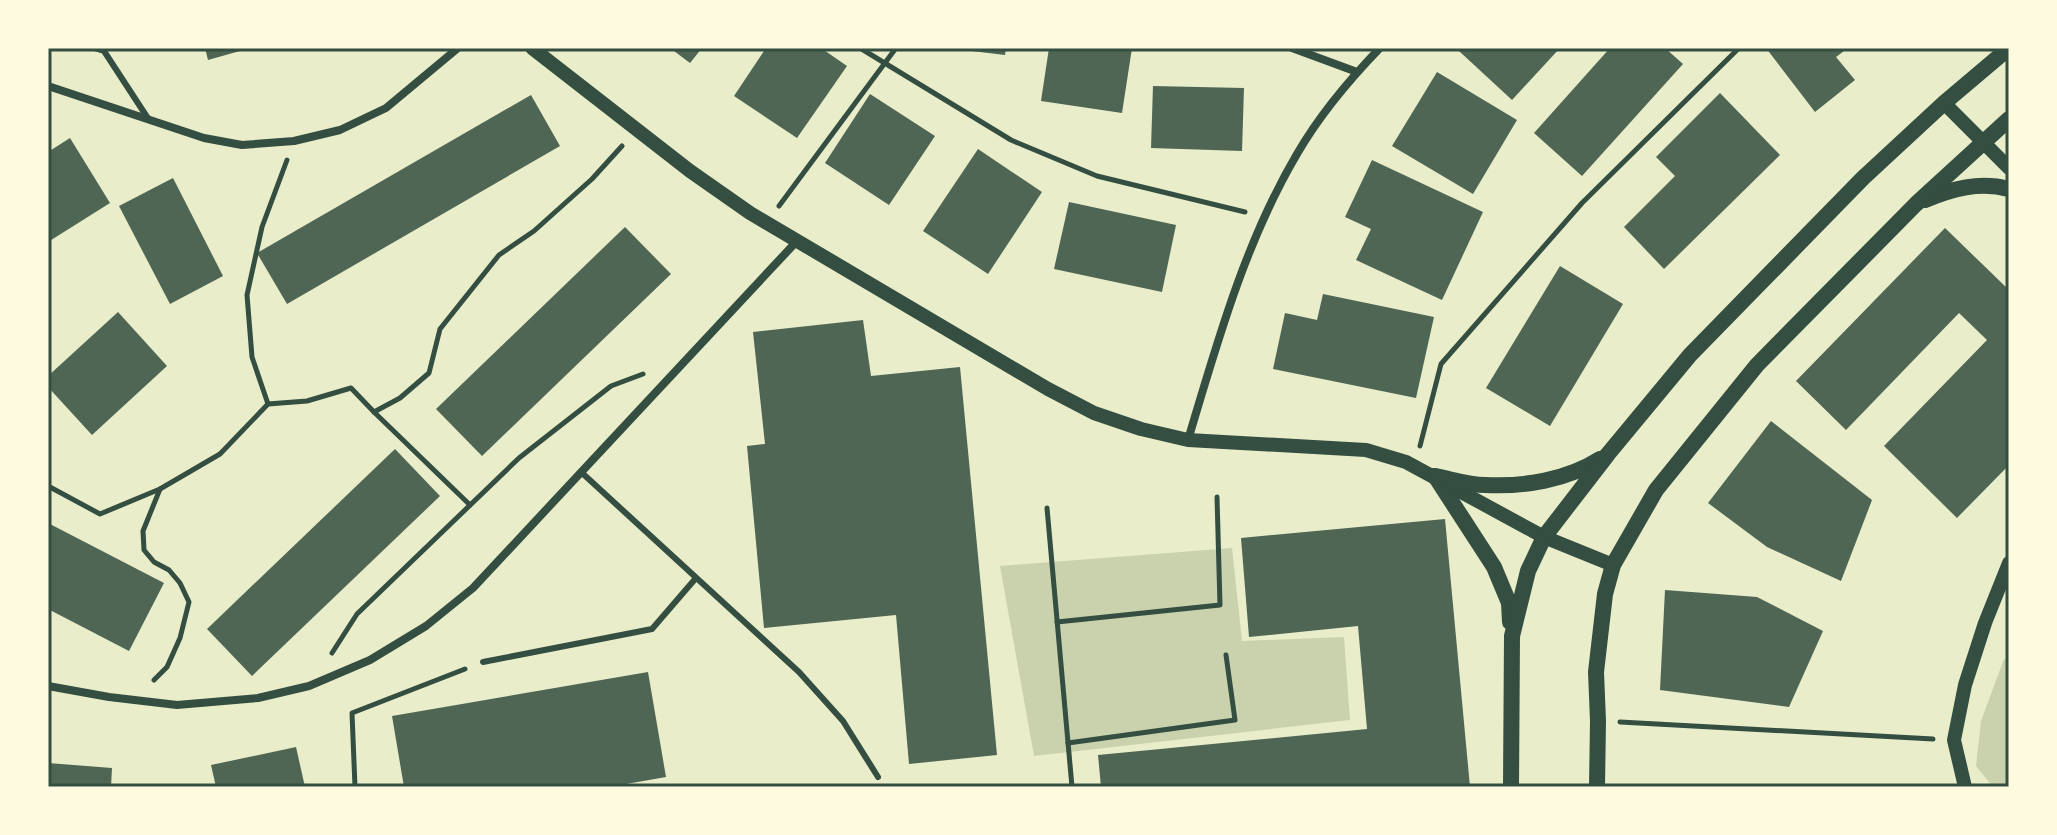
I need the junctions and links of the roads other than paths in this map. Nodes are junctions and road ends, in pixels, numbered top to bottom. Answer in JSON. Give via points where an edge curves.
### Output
{"nodes":[{"id":1,"x":94,"y":48,"type":"edge"},
{"id":2,"x":458,"y":48,"type":"edge"},
{"id":3,"x":532,"y":48,"type":"edge"},
{"id":4,"x":1292,"y":48,"type":"edge"},
{"id":5,"x":1380,"y":48,"type":"edge"},
{"id":6,"x":2009,"y":48,"type":"edge"},
{"id":7,"x":1357,"y":72,"type":"junction"},
{"id":8,"x":48,"y":86,"type":"edge"},
{"id":9,"x":1944,"y":103,"type":"junction"},
{"id":10,"x":2009,"y":119,"type":"edge"},
{"id":11,"x":149,"y":120,"type":"junction"},
{"id":12,"x":1983,"y":142,"type":"junction"},
{"id":13,"x":2009,"y":168,"type":"edge"},
{"id":14,"x":2009,"y":189,"type":"edge"},
{"id":15,"x":1916,"y":204,"type":"junction"},
{"id":16,"x":797,"y":241,"type":"junction"},
{"id":17,"x":1188,"y":440,"type":"junction"},
{"id":18,"x":1608,"y":454,"type":"junction"},
{"id":19,"x":581,"y":472,"type":"junction"},
{"id":20,"x":1435,"y":476,"type":"junction"},
{"id":21,"x":1544,"y":537,"type":"junction"},
{"id":22,"x":2009,"y":563,"type":"edge"},
{"id":23,"x":1613,"y":565,"type":"junction"},
{"id":24,"x":696,"y":578,"type":"junction"},
{"id":25,"x":1512,"y":636,"type":"junction"},
{"id":26,"x":483,"y":662,"type":"road end"},
{"id":27,"x":48,"y":686,"type":"edge"},
{"id":28,"x":878,"y":777,"type":"dead end"},
{"id":29,"x":1511,"y":787,"type":"edge"},
{"id":30,"x":1597,"y":787,"type":"edge"},
{"id":31,"x":1965,"y":787,"type":"edge"}],
"edges":[{"from":1,"to":11,"type":"lane","via":[[104,51]]},
{"from":2,"to":11,"type":"street","via":[[386,108],[340,130],[294,141],[242,145]]},
{"from":3,"to":16,"type":"street","via":[[690,171]]},
{"from":4,"to":7,"type":"street"},
{"from":5,"to":7,"type":"street"},
{"from":6,"to":9,"type":"main road"},
{"from":7,"to":17,"type":"street","via":[[1297,153],[1265,217],[1222,326]]},
{"from":8,"to":11,"type":"street"},
{"from":9,"to":12,"type":"street"},
{"from":9,"to":18,"type":"main road","via":[[1690,355]]},
{"from":10,"to":12,"type":"main road"},
{"from":12,"to":13,"type":"street"},
{"from":12,"to":15,"type":"main road"},
{"from":14,"to":15,"type":"main road","via":[[1960,187]]},
{"from":15,"to":23,"type":"main road","via":[[1757,365],[1656,490]]},
{"from":16,"to":17,"type":"street","via":[[1094,413]]},
{"from":16,"to":19,"type":"street"},
{"from":17,"to":20,"type":"street","via":[[1366,450]]},
{"from":18,"to":20,"type":"main road","via":[[1569,474],[1512,485]]},
{"from":18,"to":21,"type":"main road"},
{"from":19,"to":24,"type":"lane"},
{"from":19,"to":27,"type":"street","via":[[473,588],[426,626],[370,660],[309,686],[258,698],[177,705]]},
{"from":20,"to":21,"type":"street"},
{"from":20,"to":25,"type":"main road","via":[[1494,567],[1509,603]]},
{"from":21,"to":23,"type":"street"},
{"from":21,"to":25,"type":"main road","via":[[1528,571]]},
{"from":22,"to":31,"type":"street","via":[[1965,685],[1954,740]]},
{"from":23,"to":30,"type":"main road","via":[[1596,672]]},
{"from":24,"to":26,"type":"lane","via":[[652,629]]},
{"from":24,"to":28,"type":"lane","via":[[799,672],[843,721]]},
{"from":25,"to":29,"type":"main road"}]}
